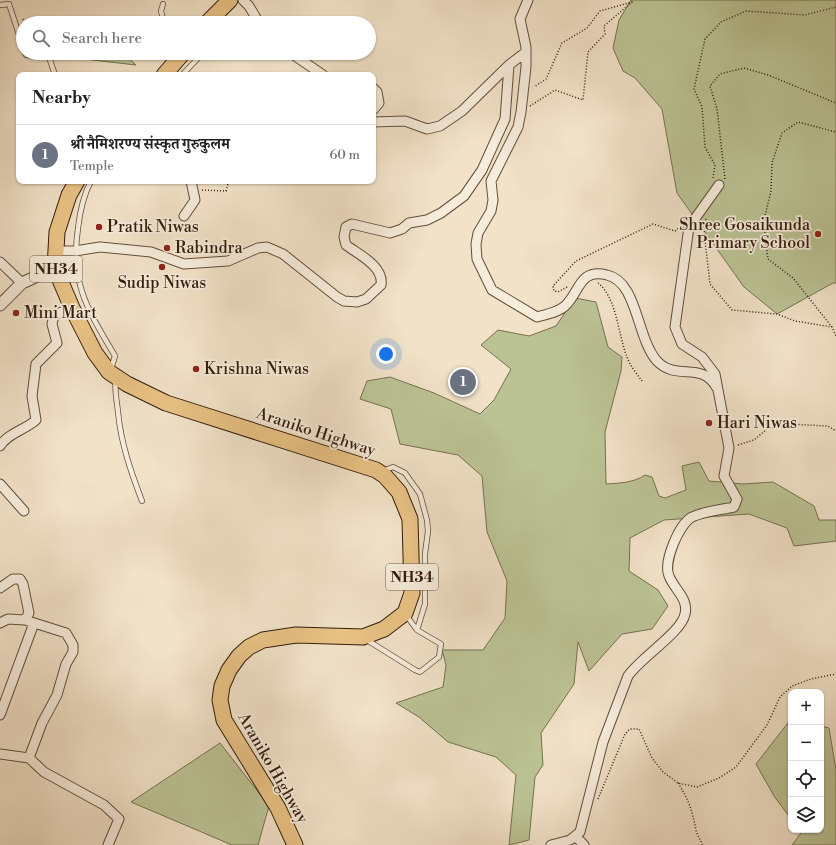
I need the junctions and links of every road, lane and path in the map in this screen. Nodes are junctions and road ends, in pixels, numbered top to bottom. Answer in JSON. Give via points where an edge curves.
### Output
{"nodes":[{"id":1,"x":230,"y":0,"type":"edge"},
{"id":2,"x":528,"y":0,"type":"edge"},
{"id":3,"x":248,"y":2,"type":"edge"},
{"id":4,"x":163,"y":4,"type":"dead end"},
{"id":5,"x":0,"y":5,"type":"edge"},
{"id":6,"x":836,"y":7,"type":"edge"},
{"id":7,"x":162,"y":16,"type":"edge"},
{"id":8,"x":214,"y":16,"type":"edge"},
{"id":9,"x":255,"y":16,"type":"edge"},
{"id":10,"x":16,"y":26,"type":"edge"},
{"id":11,"x":526,"y":52,"type":"junction"},
{"id":12,"x":50,"y":60,"type":"edge"},
{"id":13,"x":176,"y":60,"type":"edge"},
{"id":14,"x":196,"y":60,"type":"edge"},
{"id":15,"x":301,"y":60,"type":"edge"},
{"id":16,"x":509,"y":64,"type":"junction"},
{"id":17,"x":54,"y":72,"type":"edge"},
{"id":18,"x":166,"y":72,"type":"edge"},
{"id":19,"x":185,"y":72,"type":"edge"},
{"id":20,"x":319,"y":72,"type":"edge"},
{"id":21,"x":376,"y":91,"type":"edge"},
{"id":22,"x":524,"y":94,"type":"junction"},
{"id":23,"x":836,"y":103,"type":"edge"},
{"id":24,"x":376,"y":106,"type":"edge"},
{"id":25,"x":521,"y":112,"type":"junction"},
{"id":26,"x":376,"y":122,"type":"edge"},
{"id":27,"x":836,"y":132,"type":"edge"},
{"id":28,"x":716,"y":182,"type":"junction"},
{"id":29,"x":75,"y":184,"type":"edge"},
{"id":30,"x":90,"y":184,"type":"edge"},
{"id":31,"x":191,"y":184,"type":"edge"},
{"id":32,"x":228,"y":184,"type":"edge"},
{"id":33,"x":195,"y":200,"type":"junction"},
{"id":34,"x":184,"y":216,"type":"dead end"},
{"id":35,"x":706,"y":217,"type":"dead end"},
{"id":36,"x":682,"y":226,"type":"dead end"},
{"id":37,"x":56,"y":251,"type":"junction"},
{"id":38,"x":75,"y":251,"type":"junction"},
{"id":39,"x":0,"y":262,"type":"edge"},
{"id":40,"x":55,"y":268,"type":"junction"},
{"id":41,"x":583,"y":279,"type":"junction"},
{"id":42,"x":22,"y":282,"type":"junction"},
{"id":43,"x":0,"y":305,"type":"edge"},
{"id":44,"x":72,"y":308,"type":"junction"},
{"id":45,"x":832,"y":327,"type":"junction"},
{"id":46,"x":836,"y":336,"type":"edge"},
{"id":47,"x":113,"y":375,"type":"junction"},
{"id":48,"x":642,"y":382,"type":"dead end"},
{"id":49,"x":719,"y":391,"type":"junction"},
{"id":50,"x":836,"y":431,"type":"edge"},
{"id":51,"x":0,"y":446,"type":"edge"},
{"id":52,"x":729,"y":448,"type":"junction"},
{"id":53,"x":381,"y":473,"type":"junction"},
{"id":54,"x":0,"y":484,"type":"edge"},
{"id":55,"x":142,"y":501,"type":"dead end"},
{"id":56,"x":24,"y":511,"type":"dead end"},
{"id":57,"x":0,"y":588,"type":"edge"},
{"id":58,"x":405,"y":613,"type":"junction"},
{"id":59,"x":25,"y":620,"type":"junction"},
{"id":60,"x":34,"y":623,"type":"junction"},
{"id":61,"x":0,"y":624,"type":"edge"},
{"id":62,"x":417,"y":630,"type":"junction"},
{"id":63,"x":363,"y":637,"type":"junction"},
{"id":64,"x":836,"y":674,"type":"edge"},
{"id":65,"x":0,"y":715,"type":"edge"},
{"id":66,"x":0,"y":754,"type":"edge"},
{"id":67,"x":30,"y":758,"type":"junction"},
{"id":68,"x":678,"y":783,"type":"junction"},
{"id":69,"x":586,"y":812,"type":"junction"},
{"id":70,"x":576,"y":837,"type":"junction"},
{"id":71,"x":108,"y":845,"type":"edge"},
{"id":72,"x":295,"y":845,"type":"edge"},
{"id":73,"x":551,"y":845,"type":"edge"},
{"id":74,"x":584,"y":845,"type":"edge"},
{"id":75,"x":702,"y":845,"type":"edge"}],
"edges":[{"from":1,"to":8,"type":"highway"},
{"from":2,"to":11,"type":"street","via":[[520,19]]},
{"from":3,"to":9,"type":"street"},
{"from":4,"to":7,"type":"lane"},
{"from":5,"to":10,"type":"lane","via":[[9,4]]},
{"from":6,"to":28,"type":"path","via":[[805,14],[746,11],[721,22],[705,39],[694,89],[702,107],[705,147],[715,165]]},
{"from":11,"to":16,"type":"street"},
{"from":11,"to":22,"type":"street"},
{"from":12,"to":17,"type":"lane"},
{"from":13,"to":18,"type":"highway"},
{"from":14,"to":19,"type":"lane"},
{"from":15,"to":20,"type":"street"},
{"from":16,"to":26,"type":"street","via":[[462,111],[440,126],[427,129],[406,121]]},
{"from":16,"to":38,"type":"street","via":[[505,119],[482,170],[464,196],[441,213],[427,220],[409,223],[395,232],[352,224],[346,227],[346,244],[374,265],[379,273],[381,285],[371,296],[357,302],[344,301],[283,254],[267,247],[258,248],[228,261],[184,264],[151,252],[100,247]]},
{"from":21,"to":24,"type":"street","via":[[379,103]]},
{"from":22,"to":25,"type":"street"},
{"from":22,"to":25,"type":"path","via":[[546,79],[562,43],[587,28],[600,11],[632,2],[604,26],[605,34],[588,52],[583,100],[555,90]]},
{"from":23,"to":28,"type":"path","via":[[744,68],[720,74],[710,86],[717,108],[726,183]]},
{"from":25,"to":41,"type":"street","via":[[518,127],[491,181],[493,200],[491,211],[478,232],[477,259],[492,290],[537,317],[555,312],[566,305]]},
{"from":27,"to":45,"type":"path","via":[[798,122],[782,133],[772,163],[771,191],[765,216],[768,260],[793,278]]},
{"from":28,"to":49,"type":"street","via":[[689,227],[675,327],[682,344],[702,357],[715,374]]},
{"from":29,"to":37,"type":"highway","name":"Araniko Highway","number":"NH34","via":[[60,221]]},
{"from":30,"to":38,"type":"lane","via":[[81,206]]},
{"from":31,"to":33,"type":"street"},
{"from":32,"to":33,"type":"path","via":[[226,191],[202,190]]},
{"from":33,"to":34,"type":"street"},
{"from":35,"to":45,"type":"path","via":[[704,232],[710,284],[732,310],[777,314],[795,321]]},
{"from":36,"to":41,"type":"path","via":[[675,231],[653,224],[576,260],[553,289],[558,292]]},
{"from":37,"to":38,"type":"street"},
{"from":37,"to":40,"type":"highway","name":"Araniko Highway","number":"NH34"},
{"from":38,"to":47,"type":"lane","via":[[80,288],[90,313],[115,356]]},
{"from":39,"to":42,"type":"street"},
{"from":40,"to":42,"type":"street"},
{"from":40,"to":44,"type":"highway","name":"Araniko Highway","number":"NH34"},
{"from":41,"to":48,"type":"path","via":[[597,282],[605,289],[612,304],[627,359]]},
{"from":41,"to":49,"type":"street","via":[[589,275],[602,273],[620,281],[627,288],[648,350],[656,360],[674,371],[705,374]]},
{"from":42,"to":43,"type":"street"},
{"from":44,"to":47,"type":"highway","name":"Araniko Highway","number":"NH34","via":[[95,353]]},
{"from":44,"to":51,"type":"street","via":[[54,315],[52,324],[57,343],[36,364],[32,396],[36,420],[29,427],[4,438]]},
{"from":45,"to":46,"type":"path"},
{"from":47,"to":53,"type":"highway","name":"Araniko Highway","number":"NH34","via":[[166,403],[354,462]]},
{"from":47,"to":55,"type":"lane","via":[[118,426]]},
{"from":49,"to":52,"type":"street"},
{"from":50,"to":52,"type":"path","via":[[828,426],[787,424],[767,430],[754,440]]},
{"from":52,"to":69,"type":"street","via":[[724,476],[737,499],[736,504],[734,507],[707,512],[687,520],[672,547],[668,560],[668,574],[672,584],[683,597],[686,613],[679,626],[634,667],[628,676],[602,742]]},
{"from":53,"to":58,"type":"highway","name":"Araniko Highway","number":"NH34","via":[[399,492],[410,519],[412,593]]},
{"from":53,"to":62,"type":"lane","via":[[393,467],[405,474],[420,494],[427,520],[425,604]]},
{"from":54,"to":56,"type":"street"},
{"from":57,"to":59,"type":"street","via":[[13,579],[20,579],[29,613]]},
{"from":58,"to":62,"type":"lane"},
{"from":58,"to":63,"type":"highway","name":"Araniko Highway","number":"NH34","via":[[384,629]]},
{"from":59,"to":60,"type":"street"},
{"from":59,"to":61,"type":"street","via":[[8,619]]},
{"from":60,"to":65,"type":"street"},
{"from":60,"to":67,"type":"street","via":[[66,632],[73,645],[73,652],[66,664],[57,695],[42,723]]},
{"from":62,"to":63,"type":"lane","via":[[441,644],[440,657],[420,672]]},
{"from":63,"to":72,"type":"highway","name":"Araniko Highway","number":"NH34","via":[[296,635],[263,640],[239,656],[222,686],[220,700],[224,720],[278,808]]},
{"from":64,"to":68,"type":"path","via":[[811,679],[792,686],[784,693],[767,724],[736,766],[719,778],[697,787]]},
{"from":66,"to":67,"type":"street"},
{"from":67,"to":71,"type":"street","via":[[44,772],[116,814],[119,819]]},
{"from":68,"to":69,"type":"path","via":[[663,772],[652,758],[639,729],[630,729],[596,804]]},
{"from":68,"to":75,"type":"path","via":[[688,797],[696,832]]},
{"from":69,"to":70,"type":"street"},
{"from":70,"to":73,"type":"street"},
{"from":70,"to":74,"type":"street"}]}
